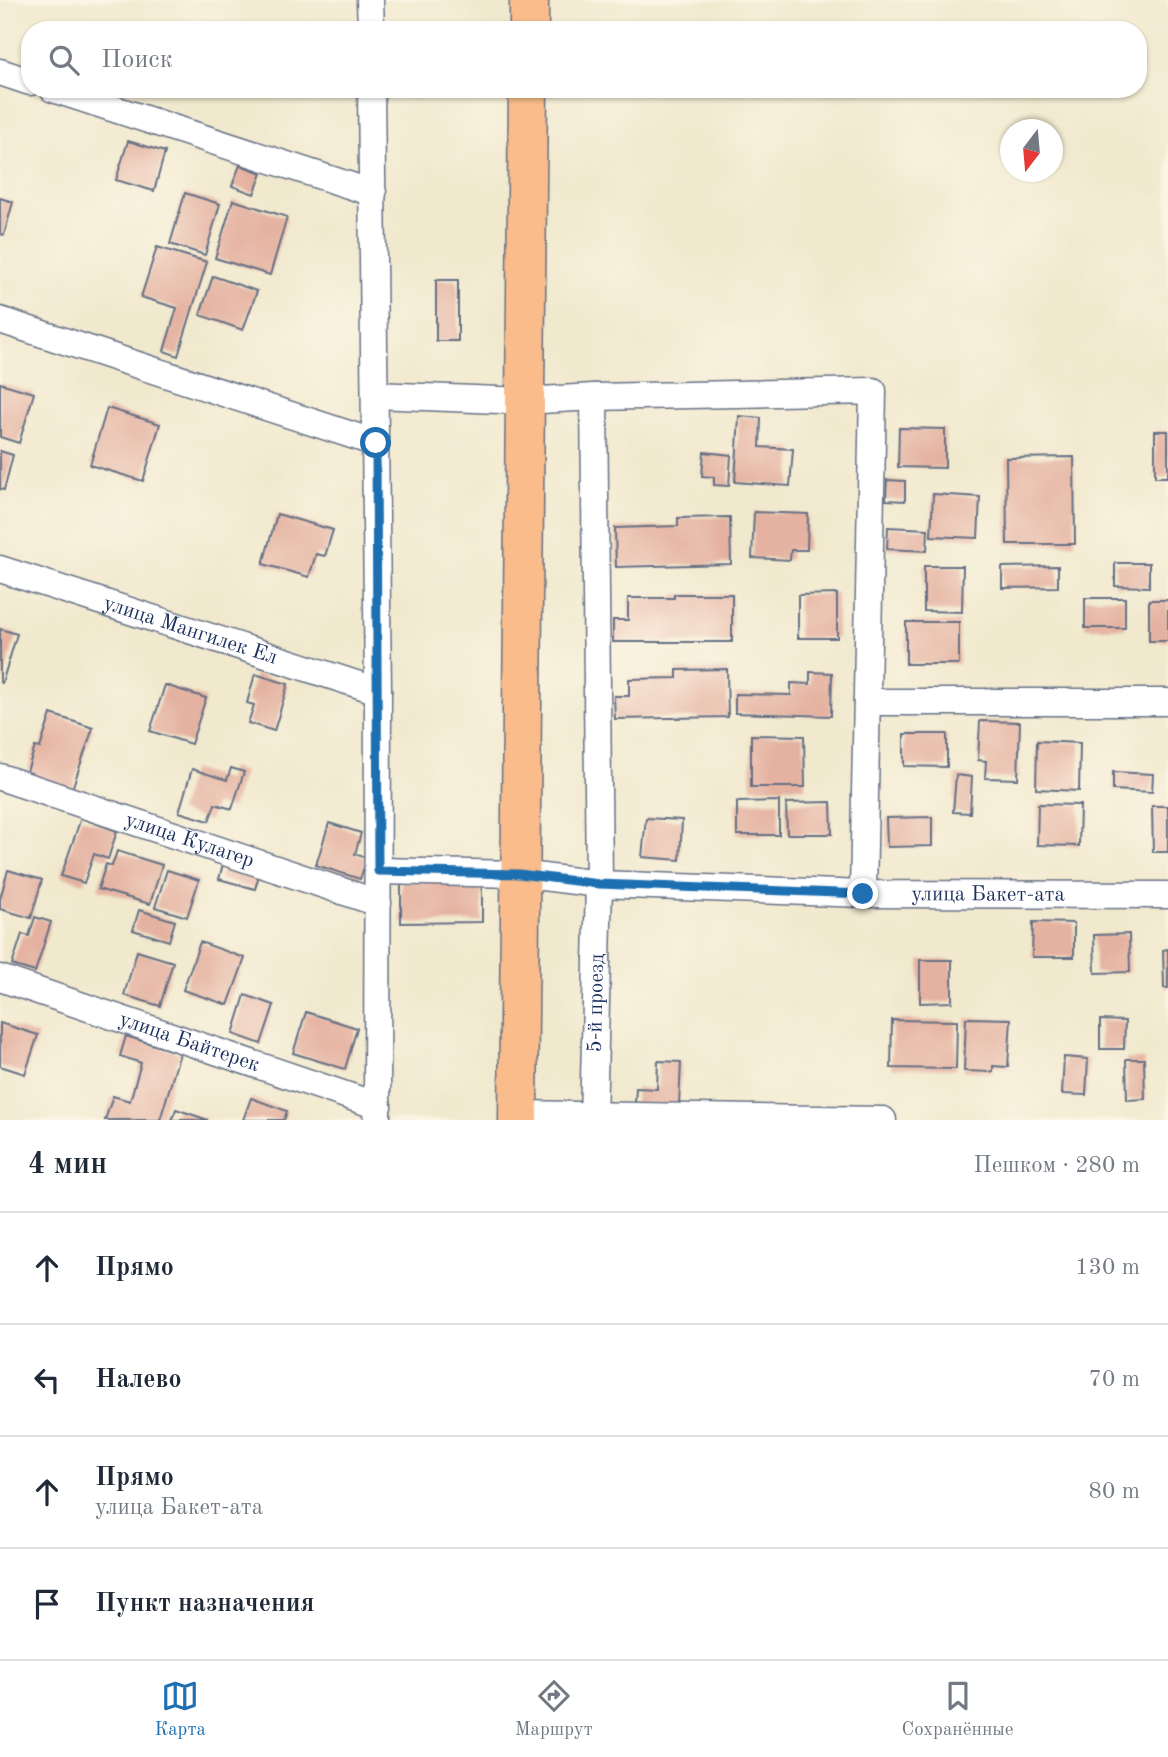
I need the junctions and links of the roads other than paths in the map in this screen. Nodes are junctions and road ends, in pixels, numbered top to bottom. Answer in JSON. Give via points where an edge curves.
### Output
{"nodes":[{"id":1,"x":370,"y":0,"type":"edge"},
{"id":2,"x":529,"y":0,"type":"edge"},
{"id":3,"x":371,"y":21,"type":"edge"},
{"id":4,"x":529,"y":21,"type":"edge"},
{"id":5,"x":0,"y":72,"type":"edge"},
{"id":6,"x":21,"y":79,"type":"edge"},
{"id":7,"x":81,"y":98,"type":"edge"},
{"id":8,"x":372,"y":98,"type":"edge"},
{"id":9,"x":528,"y":98,"type":"edge"},
{"id":10,"x":373,"y":193,"type":"junction"},
{"id":11,"x":0,"y":320,"type":"edge"},
{"id":12,"x":375,"y":395,"type":"junction"},
{"id":13,"x":594,"y":397,"type":"junction"},
{"id":14,"x":523,"y":401,"type":"junction"},
{"id":15,"x":376,"y":443,"type":"junction"},
{"id":16,"x":0,"y":569,"type":"edge"},
{"id":17,"x":378,"y":691,"type":"junction"},
{"id":18,"x":867,"y":702,"type":"junction"},
{"id":19,"x":1168,"y":702,"type":"edge"},
{"id":20,"x":0,"y":777,"type":"edge"},
{"id":21,"x":378,"y":871,"type":"junction"},
{"id":22,"x":519,"y":874,"type":"junction"},
{"id":23,"x":599,"y":884,"type":"junction"},
{"id":24,"x":863,"y":894,"type":"junction"},
{"id":25,"x":1168,"y":895,"type":"edge"},
{"id":26,"x":378,"y":903,"type":"junction"},
{"id":27,"x":0,"y":978,"type":"edge"},
{"id":28,"x":377,"y":1113,"type":"edge"},
{"id":29,"x":518,"y":1117,"type":"edge"},
{"id":30,"x":593,"y":1117,"type":"edge"},
{"id":31,"x":883,"y":1120,"type":"edge"}],
"edges":[{"from":1,"to":3,"type":"street"},
{"from":2,"to":4,"type":"main road"},
{"from":5,"to":6,"type":"street"},
{"from":7,"to":10,"type":"street"},
{"from":8,"to":10,"type":"street"},
{"from":9,"to":14,"type":"main road"},
{"from":10,"to":12,"type":"street"},
{"from":11,"to":15,"type":"street"},
{"from":12,"to":14,"type":"street"},
{"from":12,"to":15,"type":"street"},
{"from":13,"to":14,"type":"street"},
{"from":13,"to":18,"type":"street","via":[[873,391]]},
{"from":13,"to":23,"type":"street","name":"5-й проезд"},
{"from":14,"to":22,"type":"main road"},
{"from":15,"to":17,"type":"street"},
{"from":16,"to":17,"type":"street","name":"улица Мангилек Ел"},
{"from":17,"to":21,"type":"street"},
{"from":18,"to":19,"type":"street"},
{"from":18,"to":24,"type":"street"},
{"from":20,"to":26,"type":"street","name":"улица Кулагер"},
{"from":21,"to":22,"type":"street","name":"улица Бакет-ата"},
{"from":21,"to":26,"type":"street"},
{"from":22,"to":23,"type":"street","name":"улица Бакет-ата"},
{"from":22,"to":29,"type":"main road"},
{"from":23,"to":24,"type":"street","name":"улица Бакет-ата"},
{"from":23,"to":30,"type":"street","name":"5-й проезд"},
{"from":24,"to":25,"type":"street","name":"улица Бакет-ата"},
{"from":26,"to":28,"type":"street"},
{"from":27,"to":28,"type":"street","name":"улица Байтерек"},
{"from":29,"to":30,"type":"street"},
{"from":30,"to":31,"type":"street"}]}
